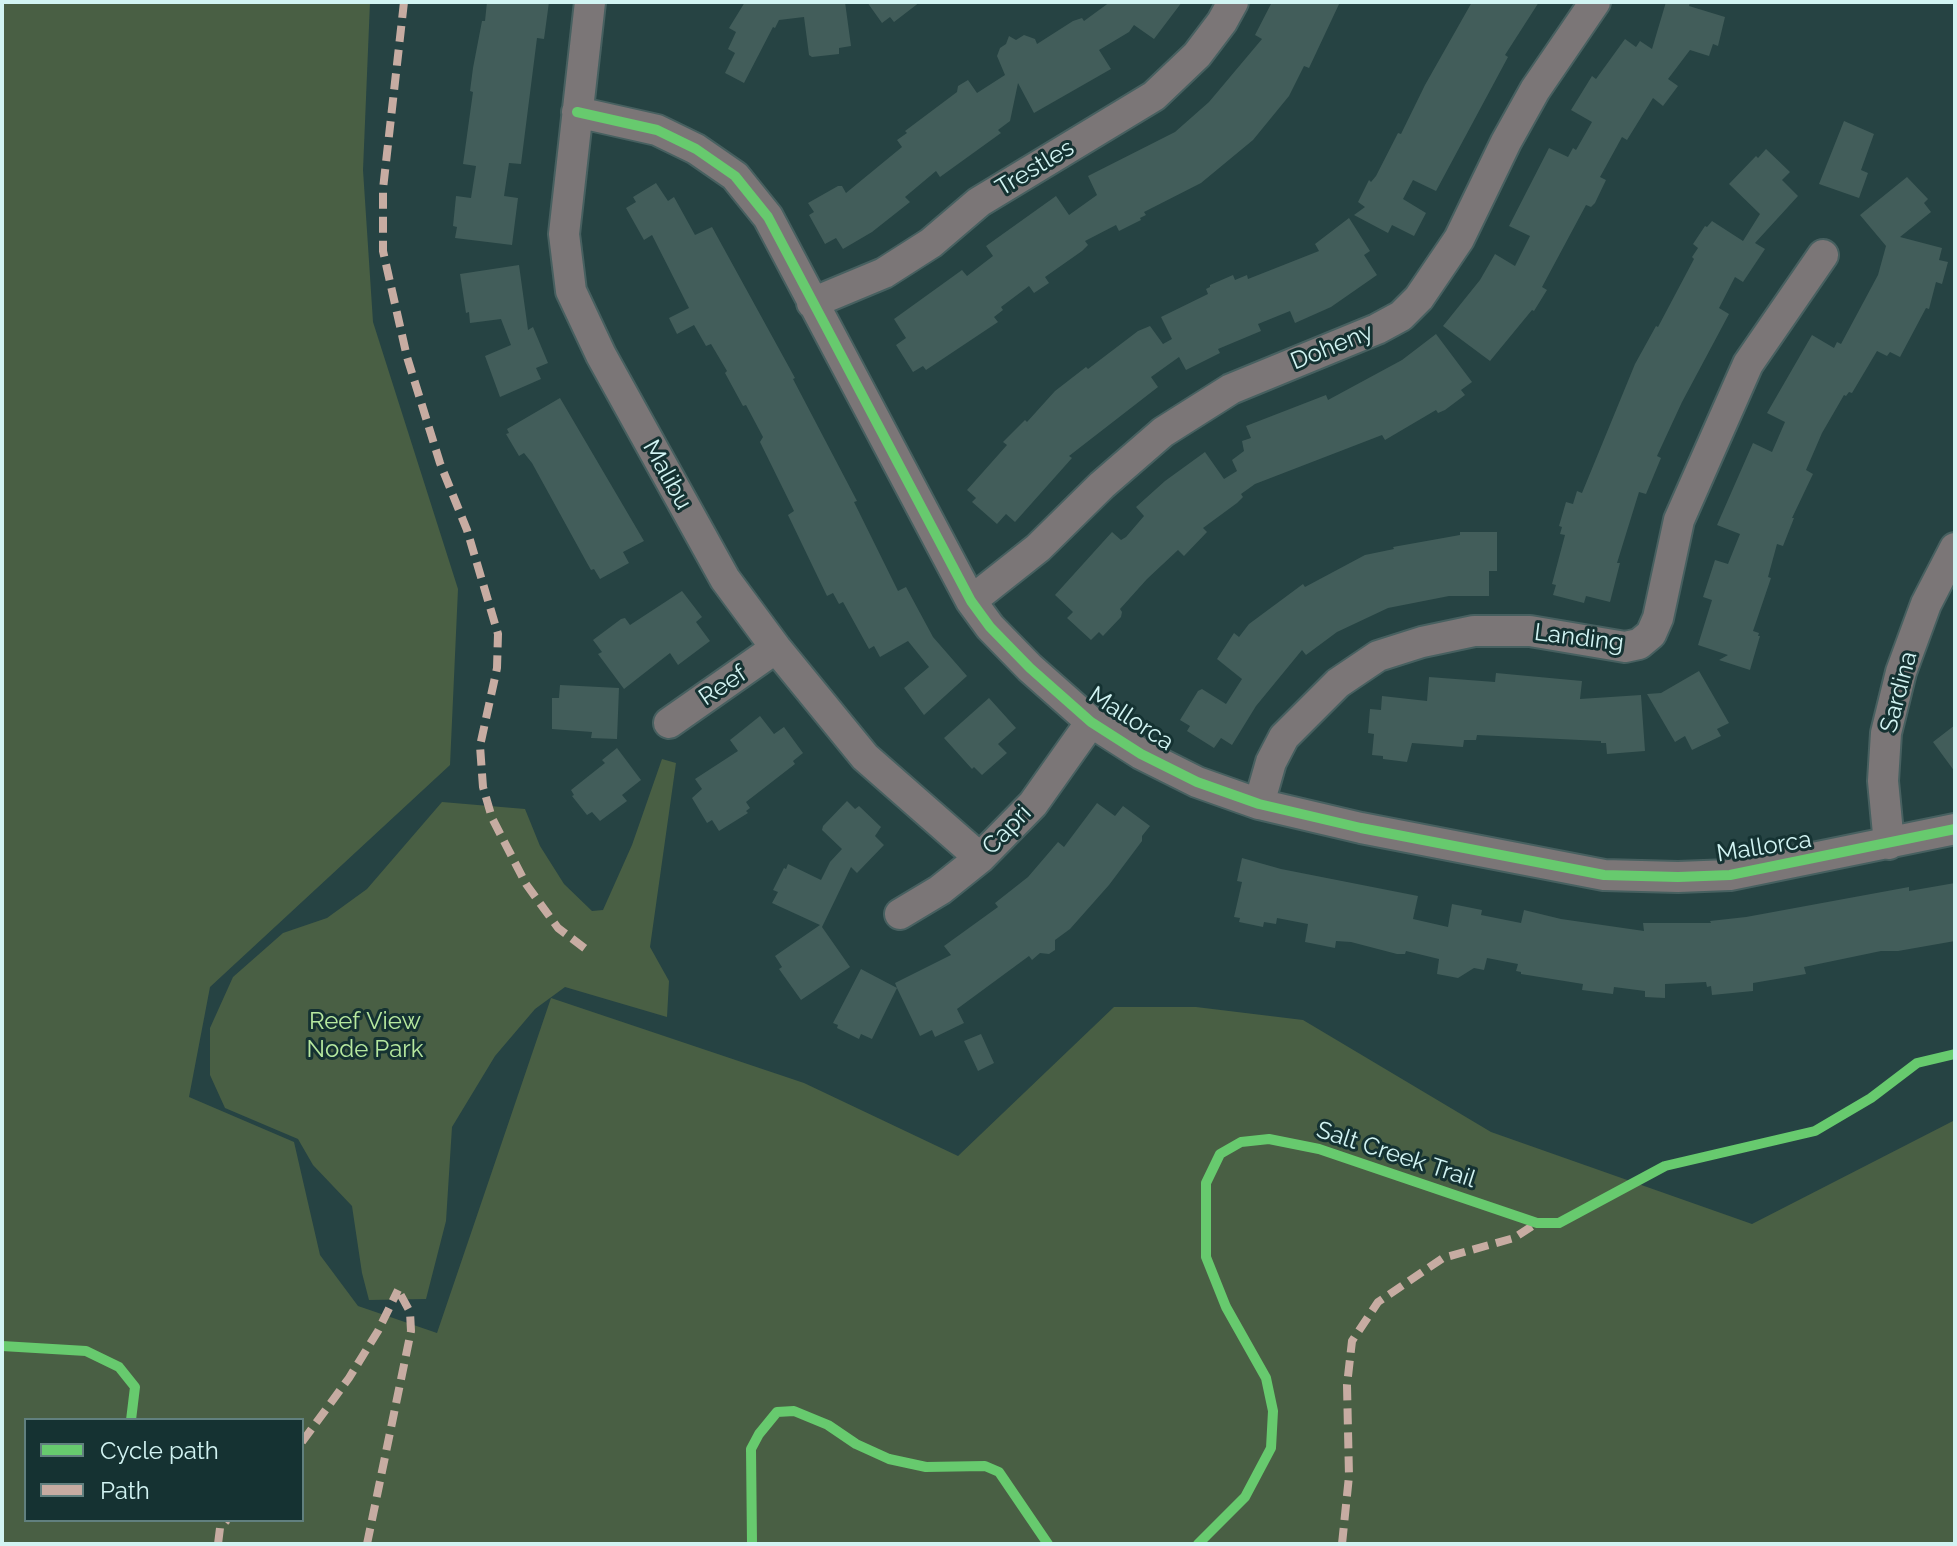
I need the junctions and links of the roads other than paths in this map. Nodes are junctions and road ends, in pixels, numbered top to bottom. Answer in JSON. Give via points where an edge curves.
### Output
{"nodes":[{"id":1,"x":590,"y":2,"type":"edge"},
{"id":2,"x":1233,"y":2,"type":"edge"},
{"id":3,"x":1595,"y":2,"type":"edge"},
{"id":4,"x":577,"y":112,"type":"junction"},
{"id":5,"x":1823,"y":255,"type":"dead end"},
{"id":6,"x":812,"y":303,"type":"junction"},
{"id":7,"x":1955,"y":548,"type":"edge"},
{"id":8,"x":971,"y":601,"type":"junction"},
{"id":9,"x":776,"y":648,"type":"junction"},
{"id":10,"x":1091,"y":722,"type":"junction"},
{"id":11,"x":669,"y":723,"type":"dead end"},
{"id":12,"x":1259,"y":804,"type":"junction"},
{"id":13,"x":1955,"y":829,"type":"edge"},
{"id":14,"x":1889,"y":844,"type":"junction"},
{"id":15,"x":980,"y":858,"type":"junction"},
{"id":16,"x":900,"y":914,"type":"dead end"}],
"edges":[{"from":1,"to":4,"type":"street","name":"Malibu"},
{"from":2,"to":6,"type":"street","name":"Trestles","via":[[1197,55],[1154,96],[979,202],[931,243],[884,273]]},
{"from":3,"to":8,"type":"street","name":"Doheny","via":[[1535,90],[1459,239],[1401,316],[1231,389],[1163,432],[1038,548]]},
{"from":4,"to":6,"type":"street","name":"Mallorca","via":[[657,130],[735,176],[768,217]]},
{"from":4,"to":9,"type":"street","name":"Malibu","via":[[564,234],[571,291],[725,579]]},
{"from":5,"to":12,"type":"street","name":"Landing","via":[[1748,364],[1679,520],[1651,634],[1625,647],[1530,631],[1474,631],[1378,656],[1338,683],[1284,737]]},
{"from":6,"to":8,"type":"street","name":"Mallorca"},
{"from":7,"to":14,"type":"street","name":"Sardina","via":[[1926,604],[1886,733],[1883,781]]},
{"from":8,"to":10,"type":"street","name":"Mallorca","via":[[990,627]]},
{"from":9,"to":11,"type":"street","name":"Reef"},
{"from":9,"to":15,"type":"street","name":"Malibu","via":[[865,757]]},
{"from":10,"to":12,"type":"street","name":"Mallorca","via":[[1197,782]]},
{"from":10,"to":15,"type":"street","name":"Capri","via":[[1033,804]]},
{"from":12,"to":14,"type":"street","name":"Mallorca","via":[[1604,875],[1730,875]]},
{"from":13,"to":14,"type":"street","name":"Mallorca"},
{"from":15,"to":16,"type":"street","name":"Capri"}]}
